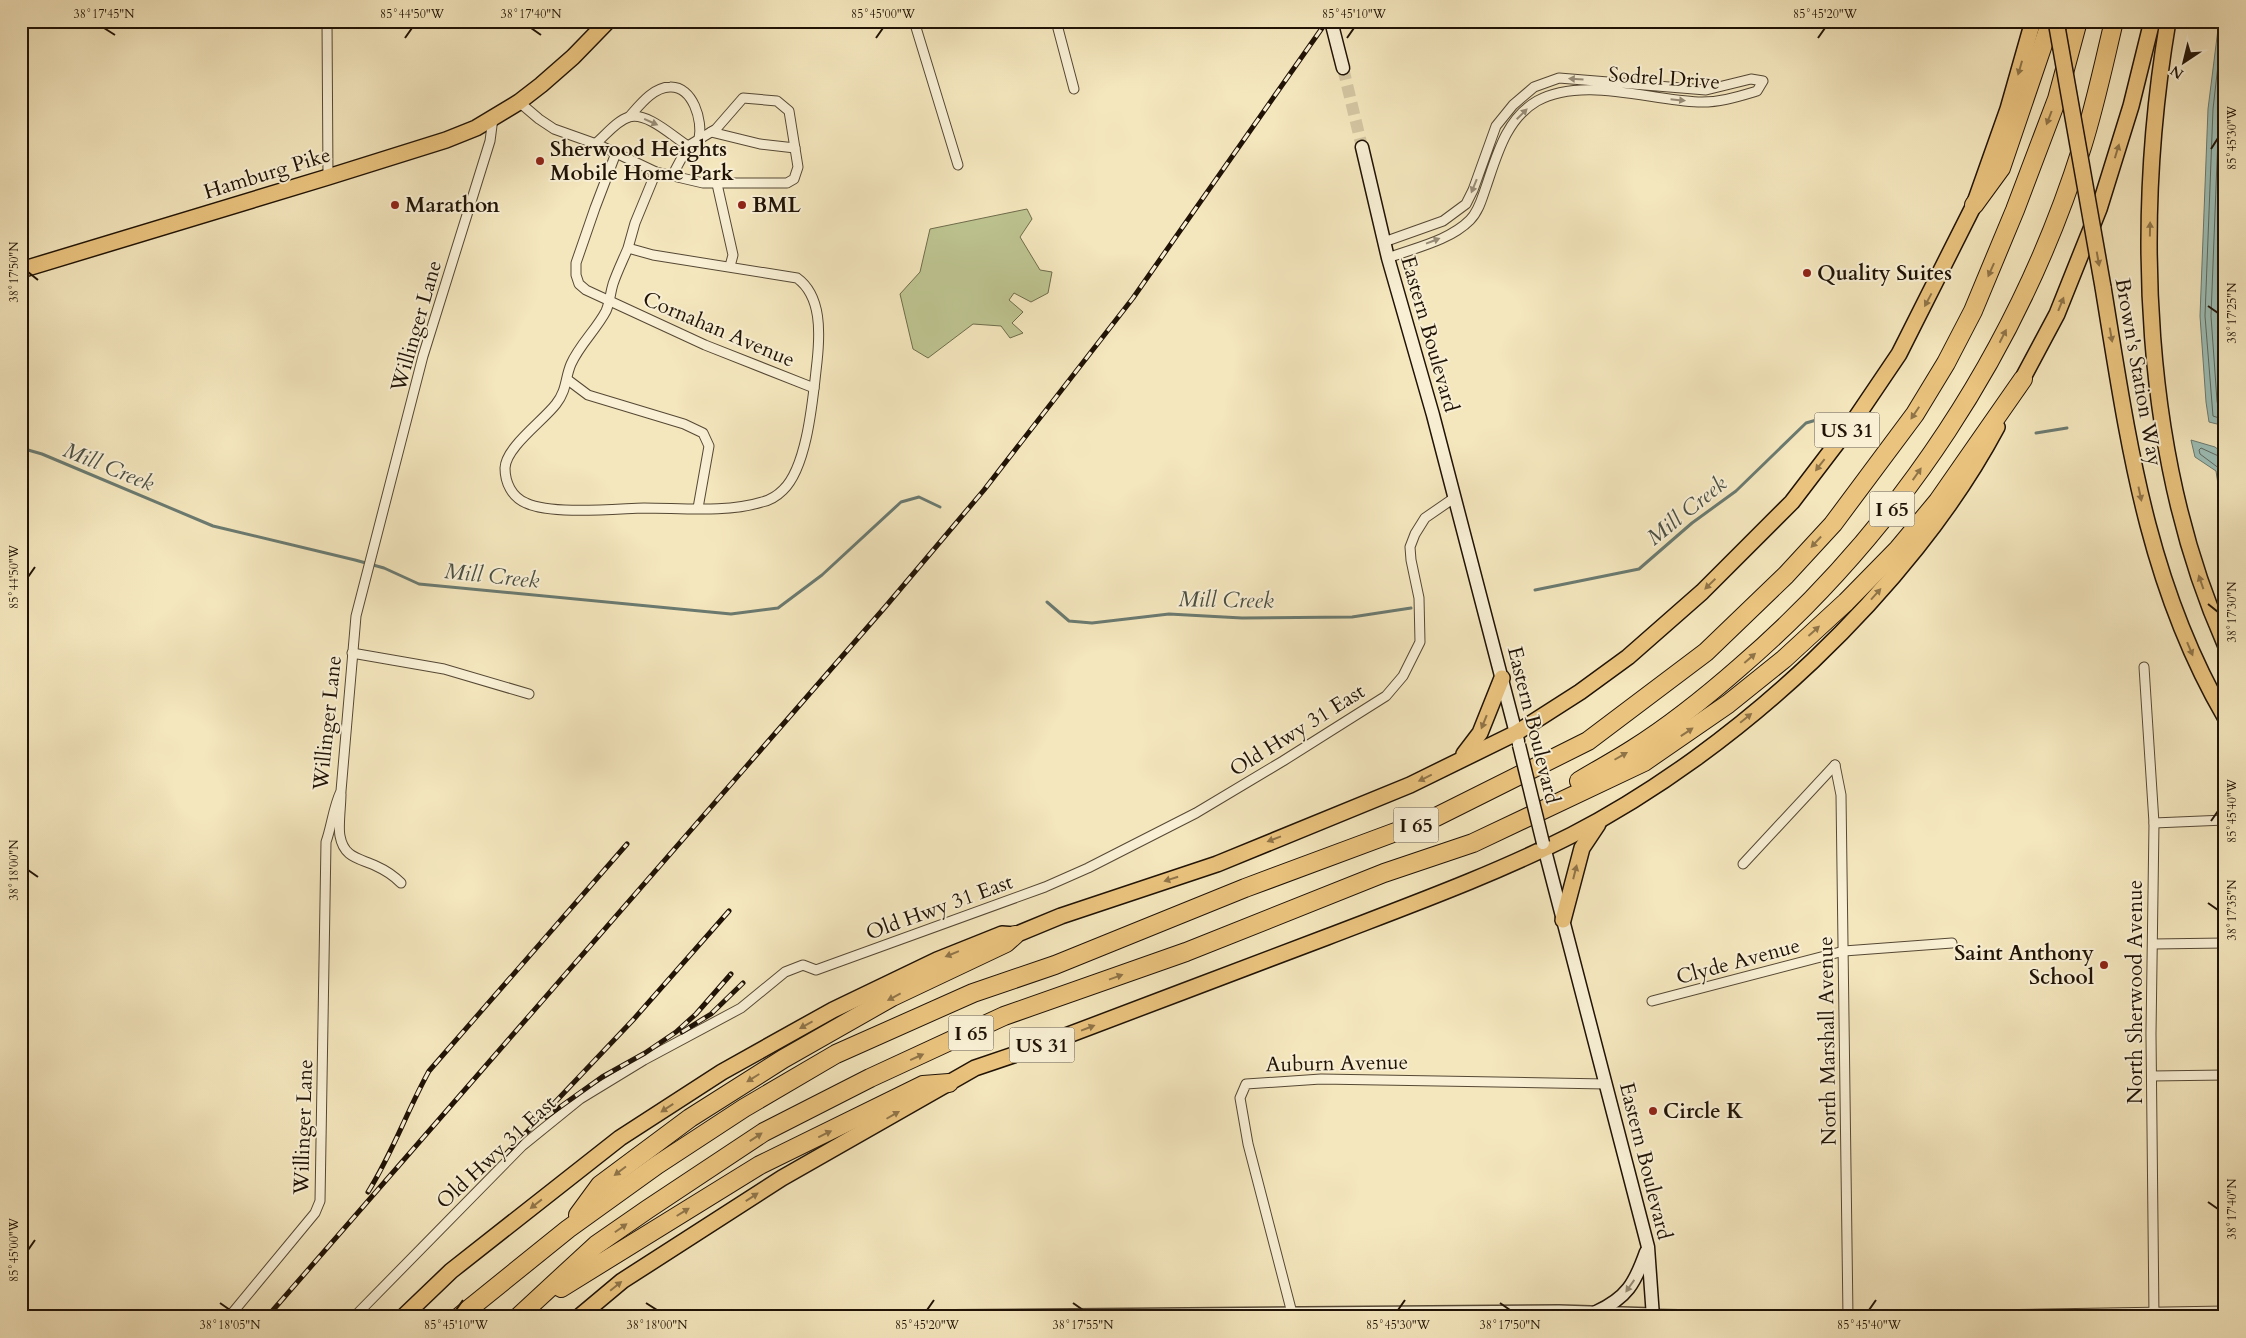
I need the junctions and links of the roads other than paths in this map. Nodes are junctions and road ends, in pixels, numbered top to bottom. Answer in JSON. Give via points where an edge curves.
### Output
{"nodes":[{"id":1,"x":327,"y":21,"type":"edge"},
{"id":2,"x":608,"y":21,"type":"edge"},
{"id":3,"x":914,"y":21,"type":"edge"},
{"id":4,"x":1056,"y":21,"type":"edge"},
{"id":5,"x":1330,"y":21,"type":"edge"},
{"id":6,"x":2033,"y":21,"type":"edge"},
{"id":7,"x":2051,"y":21,"type":"edge"},
{"id":8,"x":2056,"y":21,"type":"edge"},
{"id":9,"x":2078,"y":21,"type":"edge"},
{"id":10,"x":2114,"y":21,"type":"edge"},
{"id":11,"x":2152,"y":21,"type":"edge"},
{"id":12,"x":2168,"y":21,"type":"edge"},
{"id":13,"x":1343,"y":68,"type":"tunnel mouth"},
{"id":14,"x":1074,"y":89,"type":"dead end"},
{"id":15,"x":519,"y":102,"type":"junction"},
{"id":16,"x":629,"y":117,"type":"junction"},
{"id":17,"x":493,"y":118,"type":"junction"},
{"id":18,"x":711,"y":132,"type":"junction"},
{"id":19,"x":699,"y":139,"type":"junction"},
{"id":20,"x":595,"y":144,"type":"junction"},
{"id":21,"x":688,"y":146,"type":"junction"},
{"id":22,"x":1362,"y":147,"type":"tunnel mouth"},
{"id":23,"x":795,"y":148,"type":"junction"},
{"id":24,"x":616,"y":154,"type":"junction"},
{"id":25,"x":958,"y":165,"type":"dead end"},
{"id":26,"x":656,"y":172,"type":"junction"},
{"id":27,"x":672,"y":176,"type":"junction"},
{"id":28,"x":328,"y":177,"type":"junction"},
{"id":29,"x":717,"y":184,"type":"junction"},
{"id":30,"x":1974,"y":205,"type":"junction"},
{"id":31,"x":1384,"y":242,"type":"junction"},
{"id":32,"x":628,"y":248,"type":"junction"},
{"id":33,"x":1388,"y":258,"type":"junction"},
{"id":34,"x":730,"y":266,"type":"junction"},
{"id":35,"x":21,"y":270,"type":"edge"},
{"id":36,"x":610,"y":300,"type":"junction"},
{"id":37,"x":2023,"y":378,"type":"junction"},
{"id":38,"x":568,"y":380,"type":"junction"},
{"id":39,"x":814,"y":388,"type":"junction"},
{"id":40,"x":1454,"y":498,"type":"junction"},
{"id":41,"x":698,"y":508,"type":"junction"},
{"id":42,"x":2225,"y":644,"type":"edge"},
{"id":43,"x":352,"y":653,"type":"junction"},
{"id":44,"x":2144,"y":667,"type":"dead end"},
{"id":45,"x":1502,"y":678,"type":"junction"},
{"id":46,"x":530,"y":694,"type":"dead end"},
{"id":47,"x":2225,"y":717,"type":"edge"},
{"id":48,"x":1517,"y":739,"type":"junction"},
{"id":49,"x":1458,"y":762,"type":"junction"},
{"id":50,"x":341,"y":791,"type":"junction"},
{"id":51,"x":1605,"y":815,"type":"junction"},
{"id":52,"x":2225,"y":820,"type":"edge"},
{"id":53,"x":2154,"y":823,"type":"junction"},
{"id":54,"x":1473,"y":843,"type":"junction"},
{"id":55,"x":1543,"y":845,"type":"junction"},
{"id":56,"x":1743,"y":864,"type":"dead end"},
{"id":57,"x":401,"y":883,"type":"dead end"},
{"id":58,"x":1563,"y":920,"type":"junction"},
{"id":59,"x":1015,"y":936,"type":"junction"},
{"id":60,"x":1952,"y":943,"type":"dead end"},
{"id":61,"x":2225,"y":943,"type":"edge"},
{"id":62,"x":2153,"y":944,"type":"junction"},
{"id":63,"x":1844,"y":951,"type":"junction"},
{"id":64,"x":1652,"y":1001,"type":"dead end"},
{"id":65,"x":2225,"y":1075,"type":"edge"},
{"id":66,"x":2152,"y":1076,"type":"junction"},
{"id":67,"x":950,"y":1083,"type":"junction"},
{"id":68,"x":1606,"y":1084,"type":"junction"},
{"id":69,"x":568,"y":1229,"type":"junction"},
{"id":70,"x":1648,"y":1247,"type":"junction"},
{"id":71,"x":2225,"y":1311,"type":"edge"},
{"id":72,"x":1596,"y":1312,"type":"junction"},
{"id":73,"x":1292,"y":1313,"type":"junction"},
{"id":74,"x":2154,"y":1314,"type":"edge"},
{"id":75,"x":521,"y":1315,"type":"edge"},
{"id":76,"x":1237,"y":1315,"type":"edge"},
{"id":77,"x":1653,"y":1315,"type":"edge"},
{"id":78,"x":1984,"y":1316,"type":"edge"},
{"id":79,"x":229,"y":1317,"type":"edge"},
{"id":80,"x":354,"y":1317,"type":"edge"},
{"id":81,"x":403,"y":1317,"type":"edge"},
{"id":82,"x":459,"y":1317,"type":"edge"},
{"id":83,"x":579,"y":1317,"type":"edge"},
{"id":84,"x":824,"y":1317,"type":"edge"},
{"id":85,"x":1810,"y":1317,"type":"edge"},
{"id":86,"x":1848,"y":1317,"type":"edge"},
{"id":87,"x":1861,"y":1317,"type":"edge"}],
"edges":[{"from":1,"to":28,"type":"street"},
{"from":2,"to":15,"type":"main road","name":"Hamburg Pike"},
{"from":3,"to":25,"type":"street"},
{"from":4,"to":14,"type":"street"},
{"from":5,"to":13,"type":"main road"},
{"from":6,"to":30,"type":"main road","number":"US 31","one_way":true,"via":[[2008,108]]},
{"from":7,"to":30,"type":"highway","via":[[2001,168]]},
{"from":8,"to":47,"type":"main road","name":"Brown's Station Way","one_way":true,"bridge":true,"via":[[2134,467],[2151,542],[2190,649]]},
{"from":9,"to":69,"type":"highway","number":"I 65","one_way":true,"via":[[2057,99],[2012,219],[1973,311],[1946,363],[1915,414],[1833,524],[1786,575],[1706,652],[1588,741],[1436,817],[974,994],[836,1054],[744,1108]]},
{"from":54,"to":10,"type":"highway","number":"I 65","one_way":true,"via":[[1634,749],[1711,693],[1782,631],[1893,508],[1954,422],[2029,284],[2082,147]]},
{"from":37,"to":11,"type":"main road","number":"US 31","one_way":true,"via":[[2057,314],[2099,209],[2131,106]]},
{"from":42,"to":12,"type":"main road","name":"Brown's Station Way","one_way":true,"via":[[2193,559],[2176,497],[2156,361],[2150,278],[2150,199],[2155,105]]},
{"from":15,"to":17,"type":"main road","name":"Hamburg Pike"},
{"from":15,"to":20,"type":"street","via":[[554,128]]},
{"from":16,"to":19,"type":"street","via":[[646,99],[669,86],[692,100],[699,113]]},
{"from":16,"to":20,"type":"street"},
{"from":16,"to":21,"type":"street","one_way":true,"via":[[654,122]]},
{"from":17,"to":28,"type":"main road","name":"Hamburg Pike","via":[[450,138]]},
{"from":17,"to":43,"type":"street","name":"Willinger Lane","via":[[490,141],[423,356],[356,616]]},
{"from":18,"to":19,"type":"street"},
{"from":18,"to":23,"type":"street","via":[[760,144]]},
{"from":18,"to":23,"type":"street","via":[[743,98],[777,101],[789,111]]},
{"from":19,"to":21,"type":"street"},
{"from":20,"to":24,"type":"street"},
{"from":21,"to":27,"type":"street"},
{"from":22,"to":31,"type":"main road","name":"Eastern Boulevard"},
{"from":23,"to":29,"type":"street","via":[[798,167],[794,179],[787,183]]},
{"from":24,"to":26,"type":"street"},
{"from":24,"to":36,"type":"street","name":"Cornahan Avenue","via":[[576,263],[579,284]]},
{"from":26,"to":27,"type":"street"},
{"from":26,"to":32,"type":"street","name":"Cornahan Avenue"},
{"from":27,"to":29,"type":"street"},
{"from":28,"to":35,"type":"main road","name":"Hamburg Pike"},
{"from":29,"to":34,"type":"street","via":[[733,255]]},
{"from":30,"to":48,"type":"main road","number":"US 31","one_way":true,"via":[[1899,354],[1853,422],[1792,502],[1702,592],[1628,657]]},
{"from":31,"to":33,"type":"main road","name":"Eastern Boulevard"},
{"from":33,"to":31,"type":"street","name":"Sodrel Drive","one_way":true,"via":[[1447,236],[1471,219],[1480,207],[1502,140],[1523,111],[1538,101],[1562,92],[1585,90],[1699,102],[1729,100],[1757,91],[1763,81],[1752,79],[1706,90],[1558,78],[1534,87],[1496,126],[1466,204],[1443,221]]},
{"from":32,"to":34,"type":"street","name":"Cornahan Avenue","via":[[653,255]]},
{"from":32,"to":36,"type":"street","name":"Cornahan Avenue"},
{"from":33,"to":40,"type":"main road","name":"Eastern Boulevard"},
{"from":34,"to":39,"type":"street","name":"Cornahan Avenue","via":[[797,278],[806,284],[816,302],[818,355]]},
{"from":36,"to":38,"type":"street","name":"Cornahan Avenue","via":[[570,366]]},
{"from":36,"to":39,"type":"street","name":"Cornahan Avenue","via":[[705,345]]},
{"from":51,"to":37,"type":"main road","number":"US 31","one_way":true,"via":[[1718,741],[1792,680],[1848,626],[1899,569],[1946,508],[1984,451]]},
{"from":54,"to":37,"type":"highway","one_way":true,"via":[[1644,762],[1728,704],[1784,659],[1898,549],[1938,501]]},
{"from":38,"to":41,"type":"street","via":[[588,395],[684,424],[702,433],[709,446]]},
{"from":38,"to":41,"type":"street","name":"Cornahan Avenue","via":[[558,402],[511,451],[505,465],[505,477],[517,498],[539,507],[581,510]]},
{"from":39,"to":41,"type":"street","name":"Cornahan Avenue","via":[[808,430],[794,473],[784,489],[761,503]]},
{"from":40,"to":45,"type":"main road","name":"Eastern Boulevard"},
{"from":40,"to":80,"type":"street","name":"Old Hwy 31 East","via":[[1425,518],[1410,548],[1419,598],[1420,642],[1403,676],[1386,696],[1204,808],[1088,868],[1045,887],[816,970],[803,964],[785,972],[741,1008],[644,1060],[572,1105],[522,1146]]},
{"from":43,"to":46,"type":"street","via":[[444,669]]},
{"from":43,"to":50,"type":"street","name":"Willinger Lane"},
{"from":44,"to":53,"type":"street","name":"North Sherwood Avenue"},
{"from":45,"to":48,"type":"main road","name":"Eastern Boulevard"},
{"from":45,"to":49,"type":"main road","one_way":true,"via":[[1480,733]]},
{"from":48,"to":49,"type":"main road","number":"US 31"},
{"from":48,"to":55,"type":"main road","name":"Eastern Boulevard","bridge":true},
{"from":49,"to":59,"type":"main road","number":"US 31","one_way":true,"via":[[1359,807],[1217,864],[1061,916]]},
{"from":50,"to":57,"type":"street","via":[[339,834],[346,853],[388,872]]},
{"from":50,"to":79,"type":"street","name":"Willinger Lane","via":[[333,809],[326,842],[320,1201],[315,1213]]},
{"from":51,"to":55,"type":"main road","number":"US 31"},
{"from":58,"to":51,"type":"main road","one_way":true,"via":[[1582,848]]},
{"from":52,"to":53,"type":"street"},
{"from":53,"to":62,"type":"street","name":"North Sherwood Avenue"},
{"from":75,"to":54,"type":"highway","number":"I 65","one_way":true,"via":[[596,1245],[648,1209],[764,1132],[862,1082],[1004,1016],[1186,952],[1384,873]]},
{"from":55,"to":58,"type":"main road","name":"Eastern Boulevard"},
{"from":67,"to":55,"type":"main road","number":"US 31","one_way":true,"via":[[975,1068],[1464,885]]},
{"from":56,"to":63,"type":"street","name":"North Marshall Avenue","via":[[1835,766],[1841,795]]},
{"from":58,"to":68,"type":"main road","name":"Eastern Boulevard"},
{"from":59,"to":69,"type":"highway","one_way":true,"via":[[892,997],[783,1058],[690,1118],[600,1186]]},
{"from":59,"to":81,"type":"main road","number":"US 31","one_way":true,"via":[[1002,934],[938,960],[833,1010],[722,1072],[620,1138],[451,1271]]},
{"from":60,"to":63,"type":"street","name":"Clyde Avenue"},
{"from":61,"to":62,"type":"street"},
{"from":62,"to":66,"type":"street","name":"North Sherwood Avenue"},
{"from":63,"to":64,"type":"street","name":"Clyde Avenue"},
{"from":63,"to":86,"type":"street","name":"North Marshall Avenue"},
{"from":65,"to":66,"type":"street"},
{"from":66,"to":74,"type":"street","name":"North Sherwood Avenue"},
{"from":75,"to":67,"type":"highway","one_way":true,"via":[[760,1165],[924,1085]]},
{"from":83,"to":67,"type":"main road","number":"US 31","one_way":true,"via":[[622,1281],[782,1178]]},
{"from":68,"to":70,"type":"main road","name":"Eastern Boulevard"},
{"from":68,"to":73,"type":"street","name":"Auburn Avenue","via":[[1340,1079],[1246,1084],[1240,1098],[1248,1144]]},
{"from":69,"to":82,"type":"highway","number":"I 65"},
{"from":70,"to":72,"type":"main road","one_way":true,"via":[[1630,1289],[1614,1304]]},
{"from":70,"to":77,"type":"main road","name":"Eastern Boulevard"},
{"from":71,"to":74,"type":"street"},
{"from":72,"to":73,"type":"street"},
{"from":72,"to":77,"type":"street"},
{"from":73,"to":76,"type":"street"},
{"from":74,"to":78,"type":"street"},
{"from":76,"to":84,"type":"street"},
{"from":77,"to":85,"type":"street"},
{"from":78,"to":87,"type":"street"}]}
